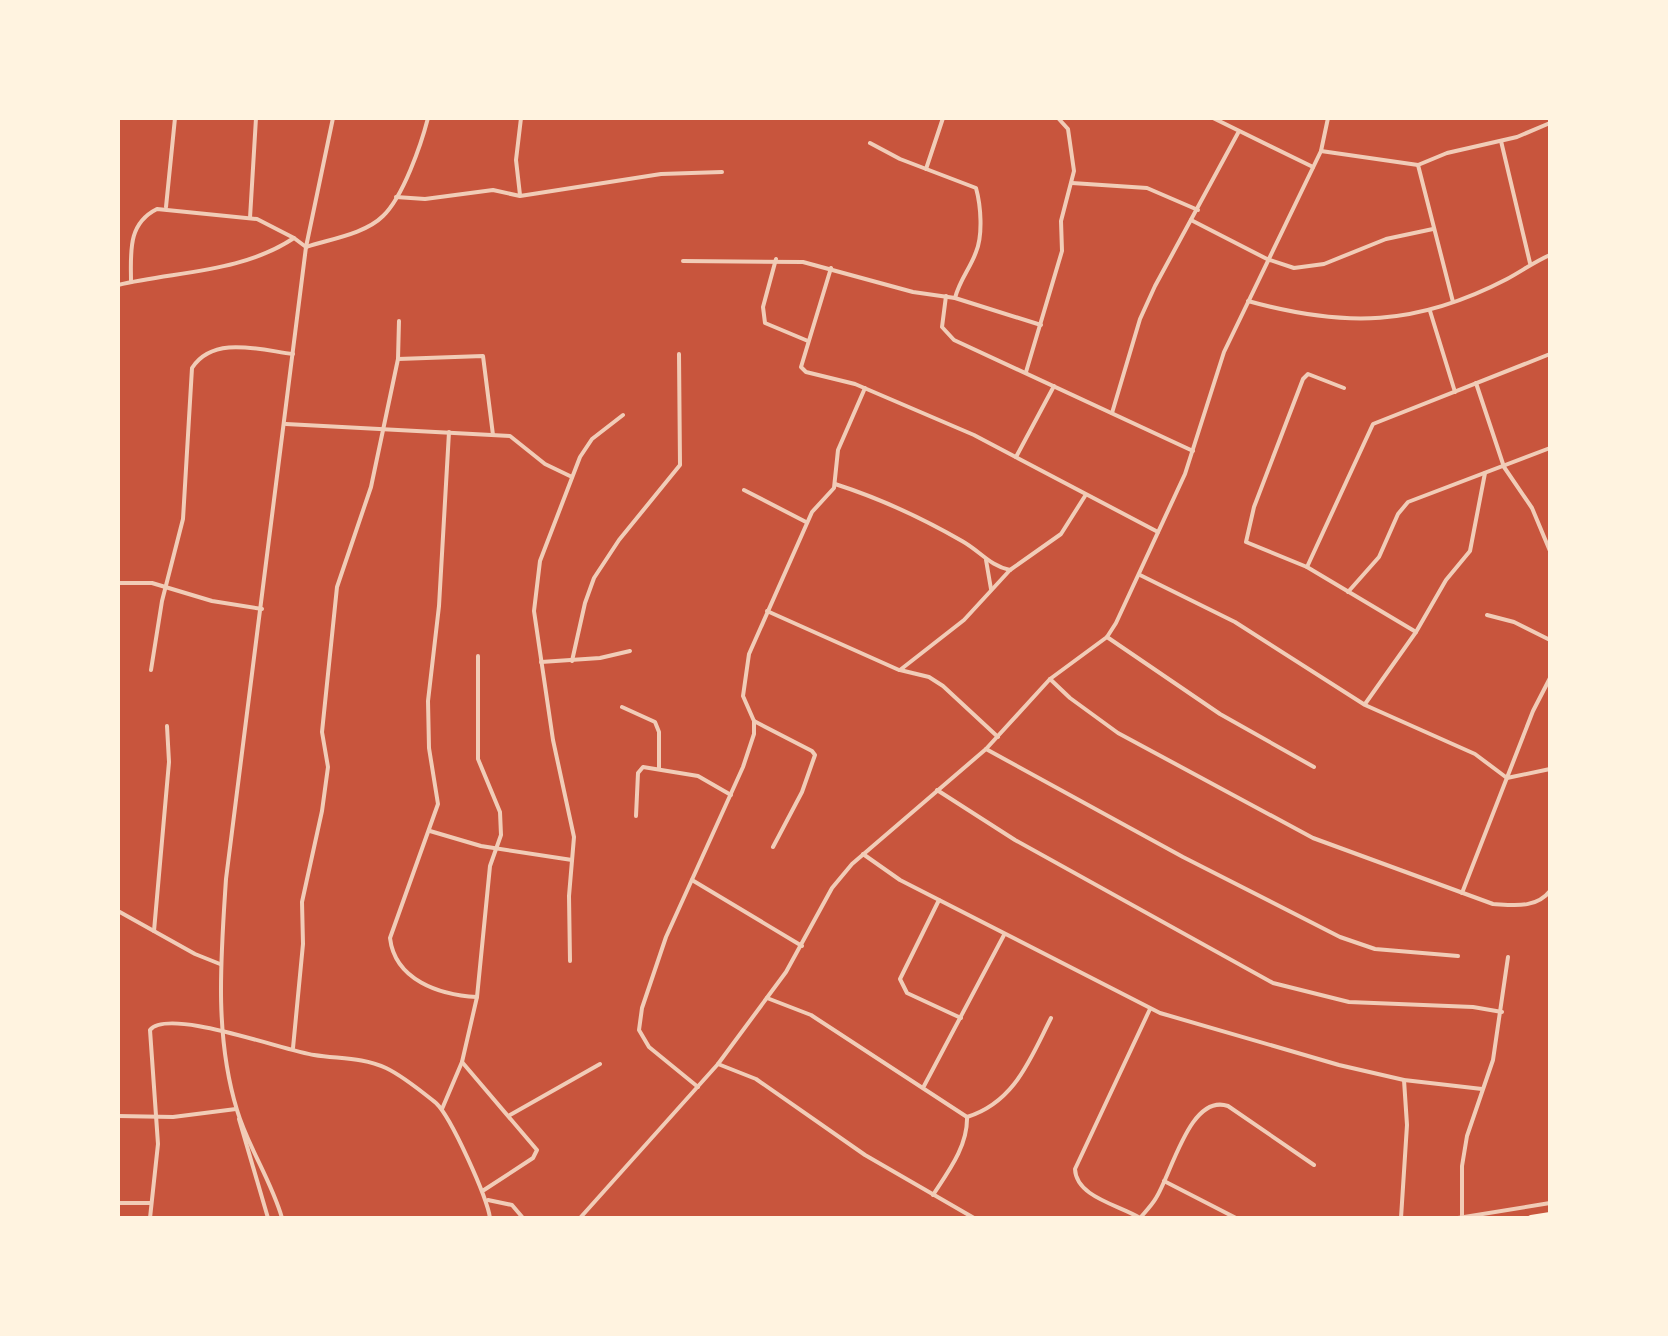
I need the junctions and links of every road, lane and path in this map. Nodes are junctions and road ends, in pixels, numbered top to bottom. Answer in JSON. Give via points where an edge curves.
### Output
{"nodes":[{"id":1,"x":175,"y":118,"type":"edge"},
{"id":2,"x":256,"y":118,"type":"edge"},
{"id":3,"x":333,"y":118,"type":"edge"},
{"id":4,"x":428,"y":118,"type":"edge"},
{"id":5,"x":521,"y":118,"type":"edge"},
{"id":6,"x":943,"y":118,"type":"edge"},
{"id":7,"x":1058,"y":118,"type":"edge"},
{"id":8,"x":1213,"y":118,"type":"edge"},
{"id":9,"x":1328,"y":118,"type":"edge"},
{"id":10,"x":1550,"y":123,"type":"edge"},
{"id":11,"x":1238,"y":133,"type":"junction"},
{"id":12,"x":1501,"y":141,"type":"junction"},
{"id":13,"x":870,"y":143,"type":"dead end"},
{"id":14,"x":1321,"y":151,"type":"junction"},
{"id":15,"x":1418,"y":165,"type":"junction"},
{"id":16,"x":1313,"y":167,"type":"junction"},
{"id":17,"x":925,"y":169,"type":"junction"},
{"id":18,"x":722,"y":172,"type":"dead end"},
{"id":19,"x":1072,"y":183,"type":"junction"},
{"id":20,"x":520,"y":196,"type":"junction"},
{"id":21,"x":396,"y":197,"type":"junction"},
{"id":22,"x":166,"y":208,"type":"junction"},
{"id":23,"x":1198,"y":210,"type":"junction"},
{"id":24,"x":250,"y":218,"type":"junction"},
{"id":25,"x":1191,"y":220,"type":"junction"},
{"id":26,"x":1433,"y":229,"type":"junction"},
{"id":27,"x":294,"y":238,"type":"junction"},
{"id":28,"x":306,"y":247,"type":"junction"},
{"id":29,"x":1550,"y":255,"type":"edge"},
{"id":30,"x":776,"y":259,"type":"junction"},
{"id":31,"x":1267,"y":259,"type":"junction"},
{"id":32,"x":683,"y":261,"type":"dead end"},
{"id":33,"x":1530,"y":263,"type":"junction"},
{"id":34,"x":831,"y":268,"type":"junction"},
{"id":35,"x":131,"y":282,"type":"junction"},
{"id":36,"x":118,"y":285,"type":"edge"},
{"id":37,"x":946,"y":296,"type":"junction"},
{"id":38,"x":955,"y":298,"type":"junction"},
{"id":39,"x":1248,"y":301,"type":"junction"},
{"id":40,"x":1453,"y":302,"type":"junction"},
{"id":41,"x":1430,"y":311,"type":"junction"},
{"id":42,"x":399,"y":321,"type":"dead end"},
{"id":43,"x":1041,"y":325,"type":"junction"},
{"id":44,"x":809,"y":341,"type":"junction"},
{"id":45,"x":293,"y":354,"type":"junction"},
{"id":46,"x":679,"y":354,"type":"dead end"},
{"id":47,"x":1550,"y":354,"type":"edge"},
{"id":48,"x":398,"y":359,"type":"junction"},
{"id":49,"x":1026,"y":372,"type":"junction"},
{"id":50,"x":1476,"y":383,"type":"junction"},
{"id":51,"x":1054,"y":386,"type":"junction"},
{"id":52,"x":865,"y":388,"type":"junction"},
{"id":53,"x":1344,"y":388,"type":"dead end"},
{"id":54,"x":1455,"y":392,"type":"junction"},
{"id":55,"x":1112,"y":413,"type":"junction"},
{"id":56,"x":623,"y":415,"type":"dead end"},
{"id":57,"x":286,"y":424,"type":"junction"},
{"id":58,"x":384,"y":427,"type":"junction"},
{"id":59,"x":449,"y":432,"type":"junction"},
{"id":60,"x":493,"y":435,"type":"junction"},
{"id":61,"x":1550,"y":448,"type":"edge"},
{"id":62,"x":1193,"y":451,"type":"junction"},
{"id":63,"x":1016,"y":457,"type":"junction"},
{"id":64,"x":1504,"y":467,"type":"junction"},
{"id":65,"x":1485,"y":473,"type":"junction"},
{"id":66,"x":572,"y":477,"type":"junction"},
{"id":67,"x":835,"y":484,"type":"junction"},
{"id":68,"x":744,"y":490,"type":"dead end"},
{"id":69,"x":1085,"y":496,"type":"junction"},
{"id":70,"x":807,"y":522,"type":"junction"},
{"id":71,"x":1158,"y":532,"type":"junction"},
{"id":72,"x":1550,"y":551,"type":"edge"},
{"id":73,"x":986,"y":560,"type":"junction"},
{"id":74,"x":1307,"y":567,"type":"junction"},
{"id":75,"x":1010,"y":570,"type":"junction"},
{"id":76,"x":1140,"y":575,"type":"junction"},
{"id":77,"x":118,"y":583,"type":"edge"},
{"id":78,"x":166,"y":589,"type":"junction"},
{"id":79,"x":991,"y":589,"type":"junction"},
{"id":80,"x":1348,"y":593,"type":"junction"},
{"id":81,"x":262,"y":609,"type":"junction"},
{"id":82,"x":767,"y":611,"type":"junction"},
{"id":83,"x":1487,"y":615,"type":"dead end"},
{"id":84,"x":1416,"y":632,"type":"junction"},
{"id":85,"x":1107,"y":637,"type":"junction"},
{"id":86,"x":1550,"y":640,"type":"edge"},
{"id":87,"x":630,"y":651,"type":"dead end"},
{"id":88,"x":478,"y":656,"type":"dead end"},
{"id":89,"x":572,"y":661,"type":"junction"},
{"id":90,"x":540,"y":662,"type":"junction"},
{"id":91,"x":151,"y":670,"type":"dead end"},
{"id":92,"x":900,"y":670,"type":"junction"},
{"id":93,"x":1550,"y":678,"type":"edge"},
{"id":94,"x":1050,"y":679,"type":"junction"},
{"id":95,"x":1365,"y":705,"type":"junction"},
{"id":96,"x":622,"y":707,"type":"dead end"},
{"id":97,"x":754,"y":721,"type":"junction"},
{"id":98,"x":167,"y":726,"type":"dead end"},
{"id":99,"x":998,"y":737,"type":"junction"},
{"id":100,"x":986,"y":749,"type":"junction"},
{"id":101,"x":1314,"y":767,"type":"dead end"},
{"id":102,"x":659,"y":768,"type":"junction"},
{"id":103,"x":1550,"y":769,"type":"edge"},
{"id":104,"x":1507,"y":778,"type":"junction"},
{"id":105,"x":937,"y":790,"type":"junction"},
{"id":106,"x":731,"y":795,"type":"junction"},
{"id":107,"x":636,"y":816,"type":"dead end"},
{"id":108,"x":430,"y":831,"type":"junction"},
{"id":109,"x":773,"y":847,"type":"dead end"},
{"id":110,"x":494,"y":848,"type":"junction"},
{"id":111,"x":863,"y":854,"type":"junction"},
{"id":112,"x":573,"y":860,"type":"junction"},
{"id":113,"x":692,"y":880,"type":"junction"},
{"id":114,"x":1550,"y":891,"type":"edge"},
{"id":115,"x":1462,"y":893,"type":"junction"},
{"id":116,"x":939,"y":900,"type":"junction"},
{"id":117,"x":118,"y":911,"type":"edge"},
{"id":118,"x":154,"y":931,"type":"junction"},
{"id":119,"x":1004,"y":935,"type":"junction"},
{"id":120,"x":802,"y":946,"type":"junction"},
{"id":121,"x":1458,"y":956,"type":"dead end"},
{"id":122,"x":1508,"y":957,"type":"dead end"},
{"id":123,"x":570,"y":961,"type":"dead end"},
{"id":124,"x":220,"y":964,"type":"junction"},
{"id":125,"x":477,"y":997,"type":"junction"},
{"id":126,"x":767,"y":998,"type":"junction"},
{"id":127,"x":1150,"y":1009,"type":"junction"},
{"id":128,"x":1502,"y":1012,"type":"junction"},
{"id":129,"x":961,"y":1018,"type":"junction"},
{"id":130,"x":1051,"y":1018,"type":"dead end"},
{"id":131,"x":222,"y":1031,"type":"junction"},
{"id":132,"x":293,"y":1048,"type":"junction"},
{"id":133,"x":462,"y":1062,"type":"junction"},
{"id":134,"x":600,"y":1064,"type":"dead end"},
{"id":135,"x":718,"y":1064,"type":"junction"},
{"id":136,"x":1404,"y":1080,"type":"junction"},
{"id":137,"x":924,"y":1086,"type":"junction"},
{"id":138,"x":698,"y":1087,"type":"junction"},
{"id":139,"x":1482,"y":1089,"type":"junction"},
{"id":140,"x":236,"y":1109,"type":"junction"},
{"id":141,"x":442,"y":1109,"type":"junction"},
{"id":142,"x":510,"y":1115,"type":"junction"},
{"id":143,"x":118,"y":1116,"type":"edge"},
{"id":144,"x":155,"y":1116,"type":"junction"},
{"id":145,"x":239,"y":1117,"type":"junction"},
{"id":146,"x":967,"y":1117,"type":"junction"},
{"id":147,"x":1314,"y":1165,"type":"dead end"},
{"id":148,"x":1164,"y":1181,"type":"junction"},
{"id":149,"x":483,"y":1190,"type":"junction"},
{"id":150,"x":933,"y":1195,"type":"junction"},
{"id":151,"x":488,"y":1200,"type":"junction"},
{"id":152,"x":118,"y":1203,"type":"edge"},
{"id":153,"x":150,"y":1203,"type":"junction"},
{"id":154,"x":1550,"y":1203,"type":"edge"},
{"id":155,"x":1550,"y":1215,"type":"edge"},
{"id":156,"x":150,"y":1218,"type":"edge"},
{"id":157,"x":268,"y":1218,"type":"edge"},
{"id":158,"x":282,"y":1218,"type":"edge"},
{"id":159,"x":490,"y":1218,"type":"edge"},
{"id":160,"x":523,"y":1218,"type":"edge"},
{"id":161,"x":580,"y":1218,"type":"edge"},
{"id":162,"x":974,"y":1218,"type":"edge"},
{"id":163,"x":1236,"y":1218,"type":"edge"},
{"id":164,"x":1401,"y":1218,"type":"edge"},
{"id":165,"x":1460,"y":1218,"type":"edge"},
{"id":166,"x":1531,"y":1218,"type":"edge"}],
"edges":[{"from":1,"to":22,"type":"street"},
{"from":2,"to":24,"type":"street"},
{"from":3,"to":28,"type":"street"},
{"from":4,"to":21,"type":"street"},
{"from":5,"to":20,"type":"street","via":[[516,160]]},
{"from":6,"to":17,"type":"street"},
{"from":7,"to":19,"type":"street","via":[[1071,140]]},
{"from":8,"to":11,"type":"street"},
{"from":9,"to":14,"type":"street"},
{"from":10,"to":12,"type":"street"},
{"from":11,"to":16,"type":"street"},
{"from":11,"to":23,"type":"street"},
{"from":12,"to":15,"type":"street"},
{"from":12,"to":33,"type":"street"},
{"from":13,"to":17,"type":"street"},
{"from":14,"to":15,"type":"street"},
{"from":14,"to":16,"type":"street"},
{"from":15,"to":26,"type":"street"},
{"from":16,"to":31,"type":"street"},
{"from":17,"to":38,"type":"street","via":[[970,184],[978,196],[978,247]]},
{"from":18,"to":20,"type":"street","via":[[661,174]]},
{"from":19,"to":23,"type":"street","via":[[1147,188]]},
{"from":19,"to":43,"type":"street","via":[[1061,221],[1062,251]]},
{"from":20,"to":21,"type":"street","via":[[493,190],[425,199]]},
{"from":21,"to":28,"type":"street","via":[[371,224]]},
{"from":22,"to":24,"type":"street"},
{"from":22,"to":35,"type":"street","via":[[148,214],[134,231]]},
{"from":23,"to":25,"type":"street"},
{"from":24,"to":27,"type":"street"},
{"from":25,"to":31,"type":"street"},
{"from":25,"to":55,"type":"street","via":[[1140,319]]},
{"from":26,"to":31,"type":"street","via":[[1386,239],[1310,267],[1286,267]]},
{"from":26,"to":40,"type":"street"},
{"from":27,"to":28,"type":"street"},
{"from":27,"to":35,"type":"street","via":[[227,267]]},
{"from":28,"to":45,"type":"street"},
{"from":29,"to":33,"type":"street"},
{"from":30,"to":32,"type":"street"},
{"from":30,"to":34,"type":"street"},
{"from":30,"to":44,"type":"street","via":[[763,307],[765,323]]},
{"from":31,"to":39,"type":"street"},
{"from":33,"to":40,"type":"street"},
{"from":34,"to":37,"type":"street"},
{"from":34,"to":44,"type":"street"},
{"from":35,"to":36,"type":"street"},
{"from":37,"to":38,"type":"street"},
{"from":37,"to":49,"type":"street","via":[[946,334]]},
{"from":38,"to":43,"type":"street"},
{"from":39,"to":41,"type":"street","via":[[1329,319],[1401,318]]},
{"from":39,"to":62,"type":"street","via":[[1221,361]]},
{"from":40,"to":41,"type":"street"},
{"from":41,"to":54,"type":"street"},
{"from":42,"to":48,"type":"street"},
{"from":43,"to":49,"type":"street"},
{"from":44,"to":52,"type":"street","via":[[801,367],[806,372]]},
{"from":45,"to":57,"type":"street"},
{"from":45,"to":78,"type":"street","via":[[224,346],[199,356],[192,368],[183,519]]},
{"from":46,"to":89,"type":"street","via":[[680,465],[594,578]]},
{"from":47,"to":50,"type":"street"},
{"from":48,"to":58,"type":"street"},
{"from":48,"to":60,"type":"street","via":[[483,356]]},
{"from":49,"to":51,"type":"street"},
{"from":50,"to":54,"type":"street"},
{"from":50,"to":64,"type":"street"},
{"from":51,"to":55,"type":"street"},
{"from":51,"to":63,"type":"street"},
{"from":52,"to":63,"type":"street"},
{"from":52,"to":67,"type":"street","via":[[841,440]]},
{"from":53,"to":74,"type":"street","via":[[1316,375],[1303,379],[1247,530],[1246,542],[1252,547]]},
{"from":54,"to":74,"type":"street","via":[[1373,424]]},
{"from":55,"to":62,"type":"street"},
{"from":56,"to":66,"type":"street","via":[[587,444]]},
{"from":57,"to":58,"type":"street"},
{"from":57,"to":81,"type":"street"},
{"from":58,"to":59,"type":"street"},
{"from":58,"to":132,"type":"street","via":[[364,511],[337,587],[322,732],[328,767],[302,902]]},
{"from":59,"to":60,"type":"street"},
{"from":59,"to":108,"type":"street","via":[[428,701],[429,748],[438,791]]},
{"from":60,"to":66,"type":"street","via":[[517,439],[545,464]]},
{"from":61,"to":64,"type":"street"},
{"from":62,"to":71,"type":"street"},
{"from":63,"to":69,"type":"street"},
{"from":64,"to":65,"type":"street"},
{"from":64,"to":72,"type":"street","via":[[1532,508]]},
{"from":65,"to":80,"type":"street","via":[[1408,502],[1379,557]]},
{"from":65,"to":84,"type":"street","via":[[1473,544]]},
{"from":66,"to":90,"type":"street","via":[[535,585]]},
{"from":67,"to":70,"type":"street"},
{"from":67,"to":73,"type":"street","via":[[877,498],[964,541]]},
{"from":68,"to":70,"type":"street"},
{"from":69,"to":71,"type":"street"},
{"from":69,"to":75,"type":"street","via":[[1061,534]]},
{"from":70,"to":82,"type":"street"},
{"from":71,"to":76,"type":"street"},
{"from":73,"to":75,"type":"street"},
{"from":73,"to":79,"type":"street"},
{"from":74,"to":80,"type":"street"},
{"from":75,"to":79,"type":"street"},
{"from":76,"to":85,"type":"street"},
{"from":76,"to":95,"type":"street","via":[[1235,622]]},
{"from":77,"to":78,"type":"street","via":[[152,583]]},
{"from":78,"to":81,"type":"street"},
{"from":78,"to":91,"type":"street"},
{"from":79,"to":92,"type":"street","via":[[964,620]]},
{"from":80,"to":84,"type":"street"},
{"from":81,"to":124,"type":"street","via":[[226,879]]},
{"from":82,"to":92,"type":"street"},
{"from":82,"to":97,"type":"street","via":[[744,669],[743,696]]},
{"from":83,"to":86,"type":"street"},
{"from":84,"to":95,"type":"street"},
{"from":85,"to":94,"type":"street"},
{"from":85,"to":101,"type":"street","via":[[1220,714]]},
{"from":87,"to":89,"type":"street"},
{"from":88,"to":110,"type":"street","via":[[478,759],[501,820]]},
{"from":89,"to":90,"type":"street"},
{"from":90,"to":112,"type":"street","via":[[572,824]]},
{"from":92,"to":99,"type":"street","via":[[943,686]]},
{"from":93,"to":104,"type":"street"},
{"from":94,"to":99,"type":"street"},
{"from":94,"to":115,"type":"street","via":[[1118,733],[1313,838]]},
{"from":95,"to":104,"type":"street","via":[[1452,741]]},
{"from":96,"to":102,"type":"street","via":[[655,722]]},
{"from":97,"to":106,"type":"street","via":[[749,753]]},
{"from":97,"to":109,"type":"street","via":[[815,755]]},
{"from":98,"to":118,"type":"street","via":[[169,776]]},
{"from":99,"to":100,"type":"street"},
{"from":100,"to":105,"type":"street"},
{"from":100,"to":121,"type":"street","via":[[1340,937],[1375,949]]},
{"from":102,"to":106,"type":"street","via":[[703,778]]},
{"from":102,"to":107,"type":"street","via":[[639,769]]},
{"from":103,"to":104,"type":"street"},
{"from":104,"to":115,"type":"street"},
{"from":105,"to":111,"type":"street"},
{"from":105,"to":128,"type":"street","via":[[1015,840],[1273,983],[1349,1002]]},
{"from":106,"to":113,"type":"street"},
{"from":108,"to":110,"type":"street"},
{"from":108,"to":125,"type":"street","via":[[391,929],[392,950],[406,975],[460,996]]},
{"from":110,"to":112,"type":"street"},
{"from":110,"to":125,"type":"street"},
{"from":111,"to":116,"type":"street"},
{"from":111,"to":120,"type":"street","via":[[832,888]]},
{"from":112,"to":123,"type":"street"},
{"from":113,"to":120,"type":"street"},
{"from":113,"to":138,"type":"street","via":[[666,937],[639,1020],[649,1047]]},
{"from":114,"to":115,"type":"street","via":[[1522,906],[1493,904]]},
{"from":116,"to":119,"type":"street"},
{"from":116,"to":129,"type":"street","via":[[900,979],[907,993]]},
{"from":117,"to":118,"type":"street"},
{"from":118,"to":124,"type":"street"},
{"from":119,"to":127,"type":"street"},
{"from":119,"to":129,"type":"street"},
{"from":120,"to":126,"type":"street"},
{"from":122,"to":128,"type":"street"},
{"from":124,"to":131,"type":"street"},
{"from":125,"to":133,"type":"street"},
{"from":126,"to":135,"type":"street"},
{"from":126,"to":137,"type":"street","via":[[811,1015]]},
{"from":127,"to":136,"type":"street"},
{"from":127,"to":148,"type":"street","via":[[1075,1176],[1084,1190],[1140,1218]]},
{"from":128,"to":139,"type":"street"},
{"from":129,"to":137,"type":"street"},
{"from":130,"to":146,"type":"street","via":[[1015,1086],[991,1107]]},
{"from":131,"to":132,"type":"street"},
{"from":131,"to":140,"type":"street"},
{"from":131,"to":144,"type":"street","via":[[176,1023],[152,1026]]},
{"from":132,"to":141,"type":"street","via":[[387,1069]]},
{"from":133,"to":141,"type":"street"},
{"from":133,"to":142,"type":"street"},
{"from":134,"to":142,"type":"street"},
{"from":135,"to":138,"type":"street"},
{"from":135,"to":150,"type":"street","via":[[756,1079]]},
{"from":136,"to":139,"type":"street"},
{"from":136,"to":164,"type":"street"},
{"from":137,"to":146,"type":"street"},
{"from":138,"to":161,"type":"street"},
{"from":139,"to":165,"type":"street","via":[[1462,1166]]},
{"from":140,"to":144,"type":"street"},
{"from":140,"to":145,"type":"street"},
{"from":141,"to":149,"type":"street"},
{"from":142,"to":149,"type":"street","via":[[535,1144],[537,1155]]},
{"from":143,"to":144,"type":"street"},
{"from":144,"to":153,"type":"street","via":[[158,1144]]},
{"from":145,"to":157,"type":"street"},
{"from":145,"to":158,"type":"street"},
{"from":146,"to":150,"type":"street","via":[[957,1156]]},
{"from":147,"to":148,"type":"street","via":[[1228,1106],[1213,1104],[1201,1110]]},
{"from":148,"to":163,"type":"street"},
{"from":149,"to":151,"type":"street"},
{"from":150,"to":162,"type":"street"},
{"from":151,"to":159,"type":"street"},
{"from":151,"to":160,"type":"street","via":[[512,1205]]},
{"from":152,"to":153,"type":"street"},
{"from":153,"to":156,"type":"street"},
{"from":154,"to":165,"type":"street"},
{"from":155,"to":166,"type":"main road"}]}
